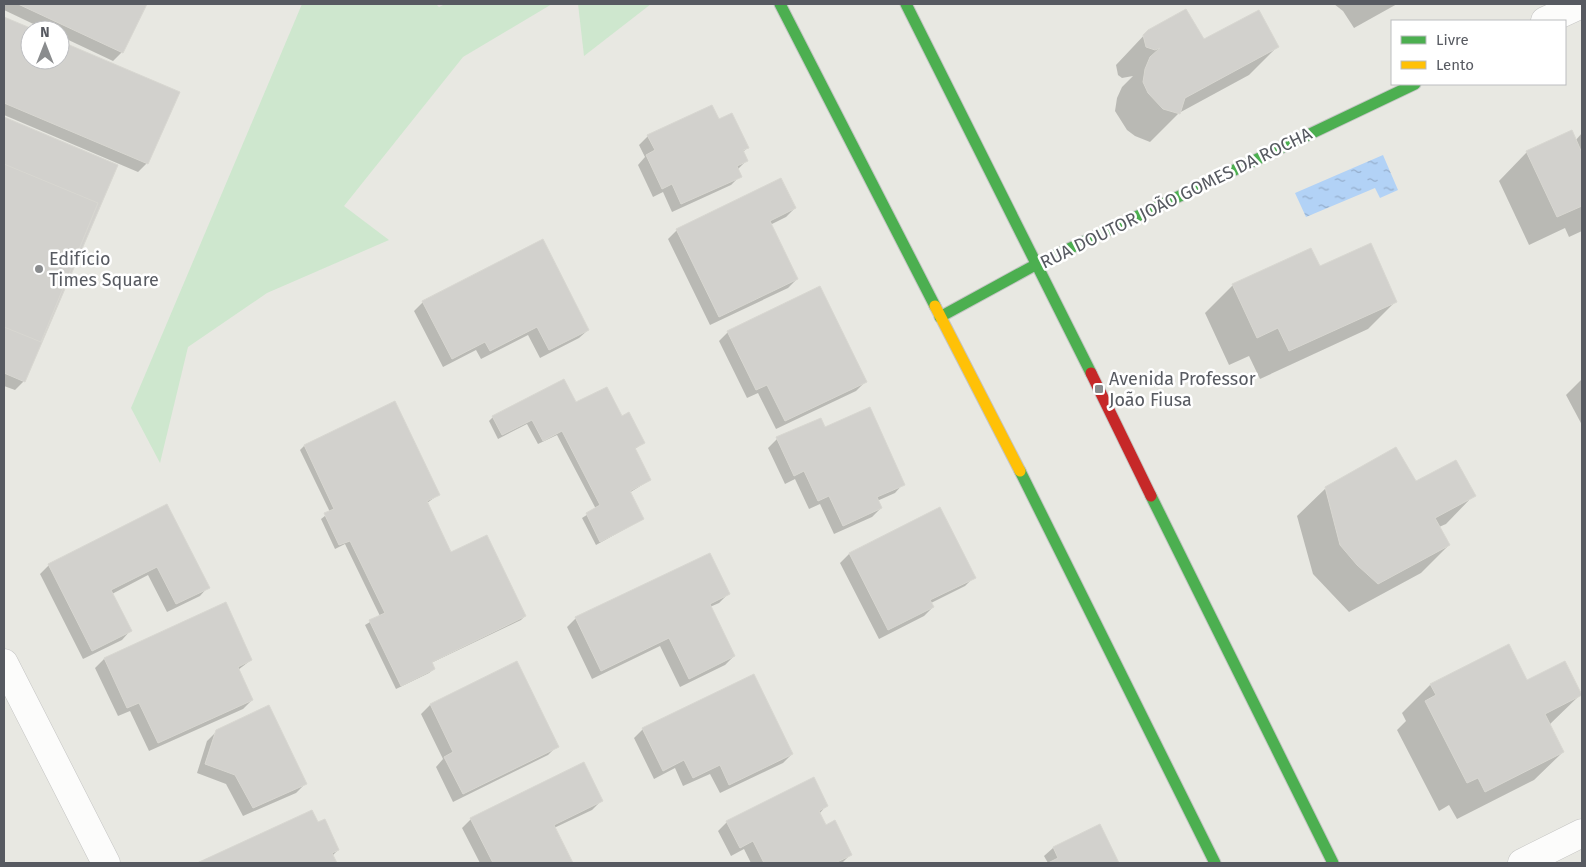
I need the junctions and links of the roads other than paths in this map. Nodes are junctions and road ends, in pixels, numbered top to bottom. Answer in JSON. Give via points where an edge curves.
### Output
{"nodes":[{"id":1,"x":780,"y":4,"type":"edge"},
{"id":2,"x":906,"y":4,"type":"edge"},
{"id":3,"x":1582,"y":4,"type":"edge"},
{"id":4,"x":1547,"y":20,"type":"edge"},
{"id":5,"x":1413,"y":85,"type":"edge"},
{"id":6,"x":1037,"y":264,"type":"junction"},
{"id":7,"x":940,"y":317,"type":"junction"},
{"id":8,"x":4,"y":663,"type":"edge"},
{"id":9,"x":1582,"y":833,"type":"edge"},
{"id":10,"x":106,"y":863,"type":"edge"},
{"id":11,"x":1215,"y":863,"type":"edge"},
{"id":12,"x":1333,"y":863,"type":"edge"},
{"id":13,"x":1522,"y":863,"type":"edge"}],
"edges":[{"from":1,"to":7,"type":"main road"},
{"from":2,"to":6,"type":"main road"},
{"from":3,"to":4,"type":"street"},
{"from":5,"to":6,"type":"main road","name":"RUA DOUTOR JOÃO GOMES DA ROCHA"},
{"from":6,"to":7,"type":"main road","name":"RUA DOUTOR JOÃO GOMES DA ROCHA"},
{"from":6,"to":12,"type":"main road"},
{"from":7,"to":11,"type":"main road","via":[[1086,599]]},
{"from":8,"to":10,"type":"street"},
{"from":9,"to":13,"type":"street"}]}
